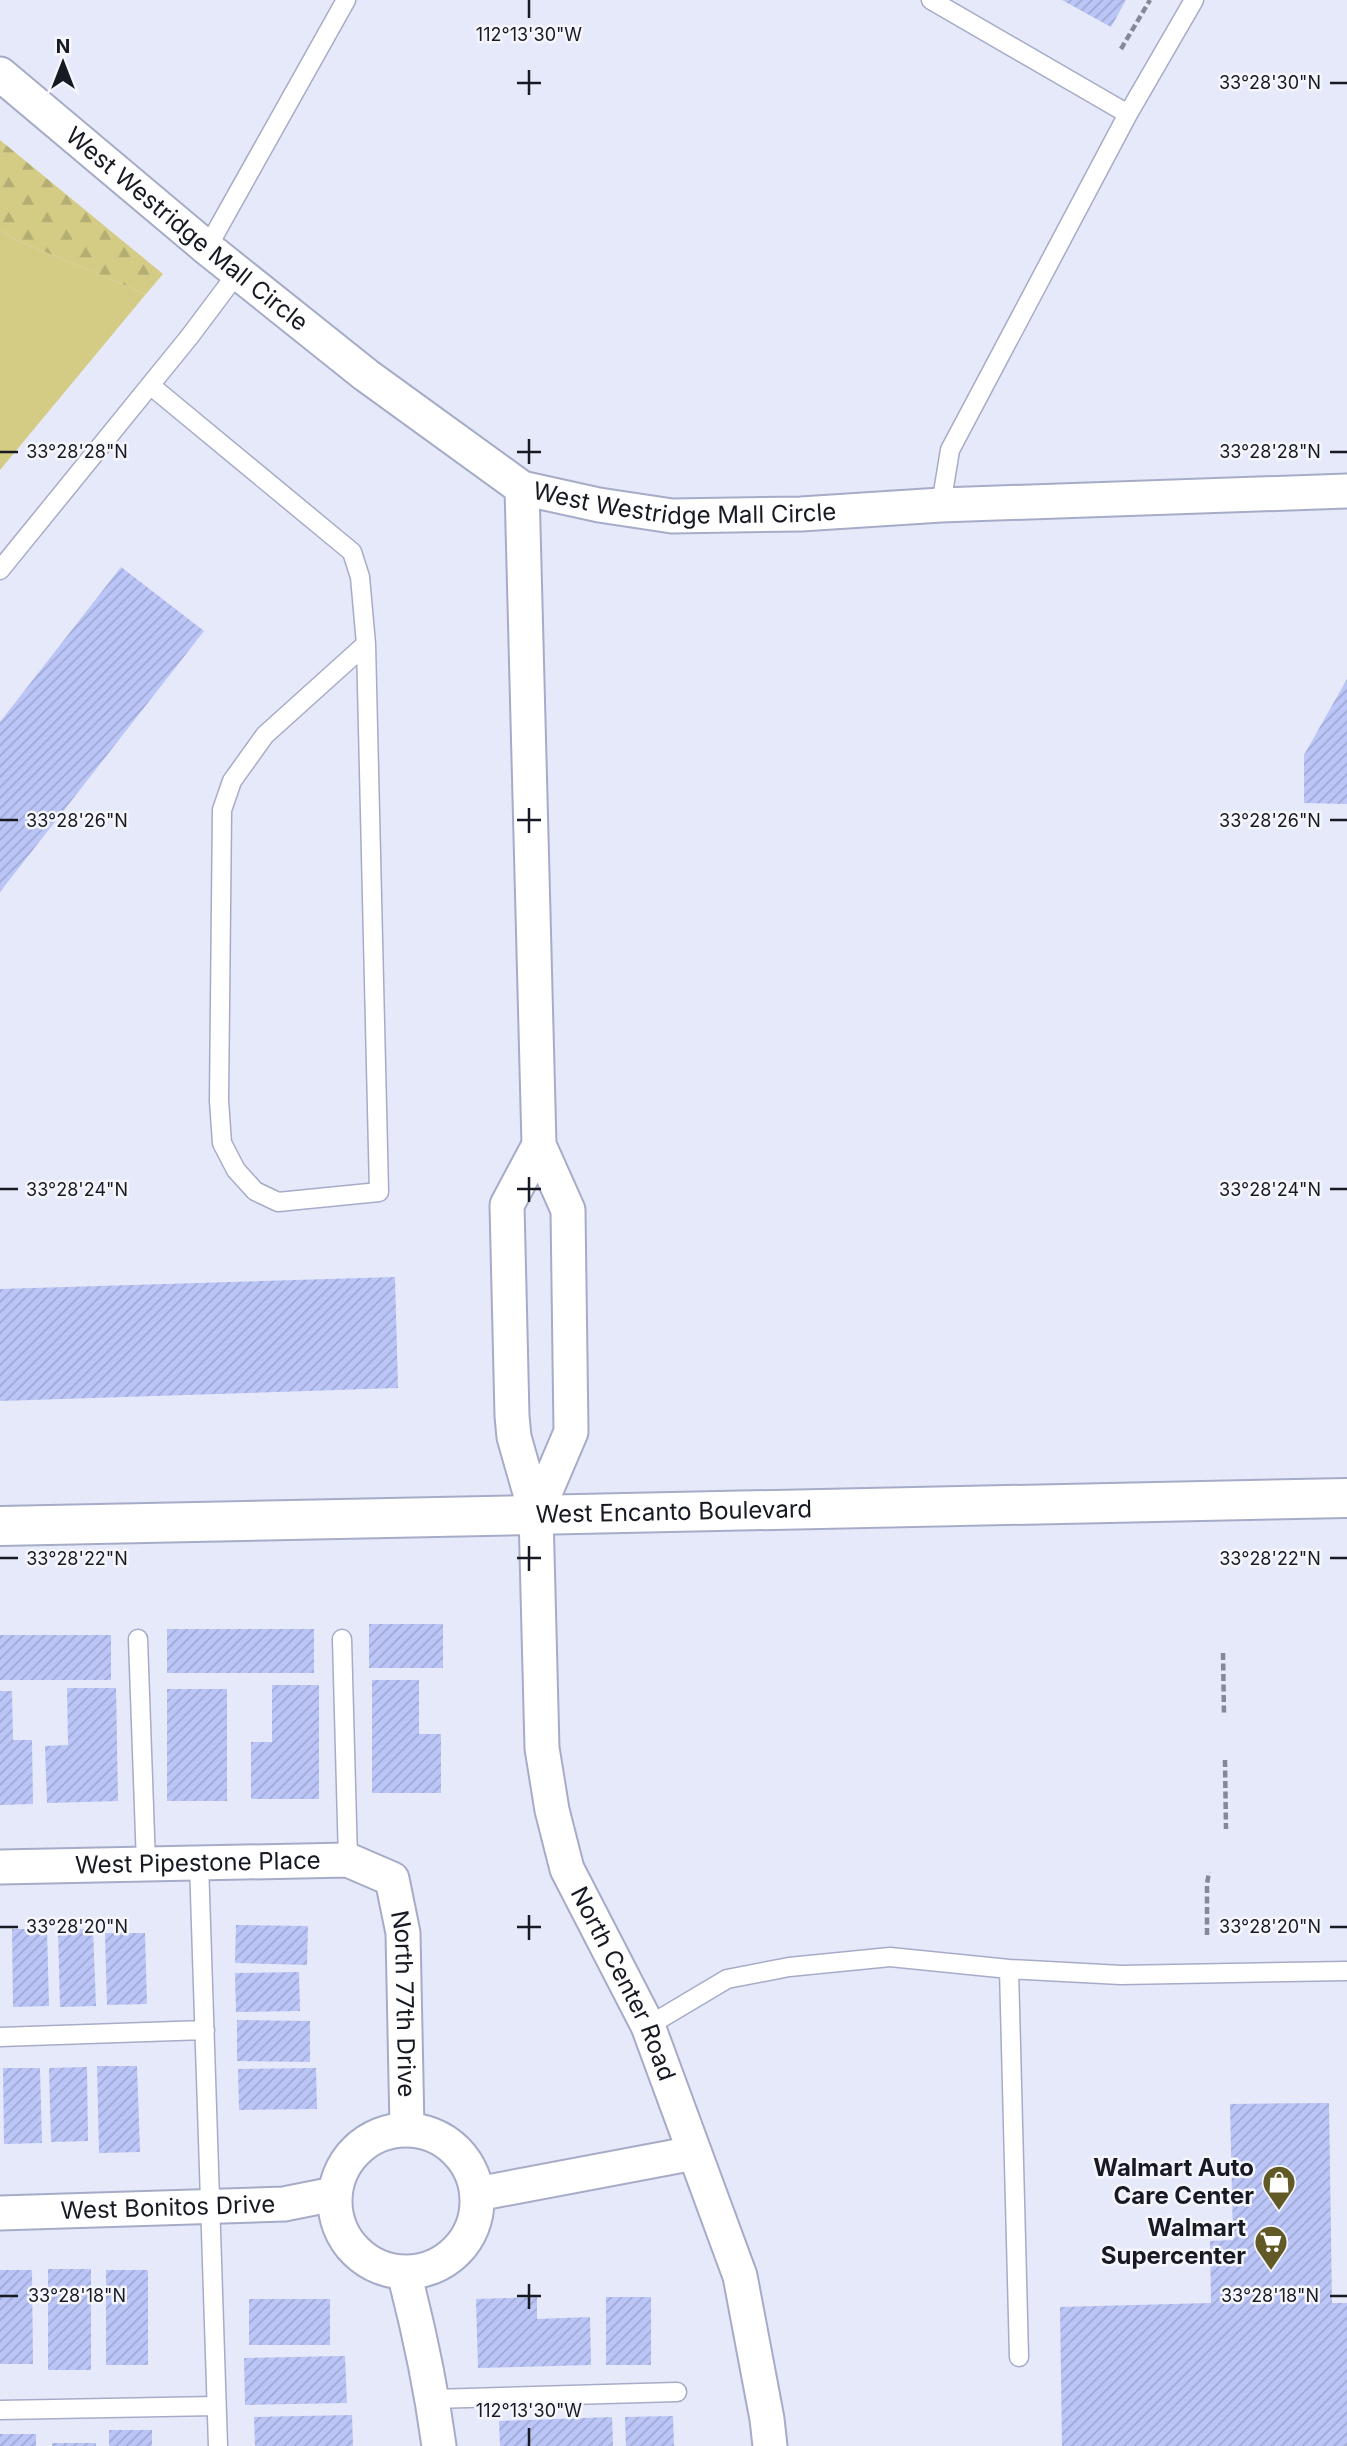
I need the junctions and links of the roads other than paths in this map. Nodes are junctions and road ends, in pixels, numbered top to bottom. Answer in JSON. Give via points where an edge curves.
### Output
{"nodes":[{"id":1,"x":346,"y":0,"type":"edge"},
{"id":2,"x":931,"y":0,"type":"edge"},
{"id":3,"x":1194,"y":0,"type":"edge"},
{"id":4,"x":0,"y":74,"type":"edge"},
{"id":5,"x":1128,"y":114,"type":"junction"},
{"id":6,"x":207,"y":248,"type":"junction"},
{"id":7,"x":238,"y":272,"type":"junction"},
{"id":8,"x":150,"y":385,"type":"junction"},
{"id":9,"x":522,"y":488,"type":"junction"},
{"id":10,"x":1347,"y":491,"type":"edge"},
{"id":11,"x":941,"y":505,"type":"junction"},
{"id":12,"x":0,"y":570,"type":"edge"},
{"id":13,"x":366,"y":644,"type":"junction"},
{"id":14,"x":539,"y":1145,"type":"junction"},
{"id":15,"x":1347,"y":1498,"type":"edge"},
{"id":16,"x":536,"y":1514,"type":"junction"},
{"id":17,"x":0,"y":1526,"type":"edge"},
{"id":18,"x":138,"y":1639,"type":"dead end"},
{"id":19,"x":342,"y":1639,"type":"dead end"},
{"id":20,"x":348,"y":1860,"type":"junction"},
{"id":21,"x":199,"y":1863,"type":"junction"},
{"id":22,"x":146,"y":1864,"type":"junction"},
{"id":23,"x":0,"y":1867,"type":"edge"},
{"id":24,"x":392,"y":1879,"type":"joint"},
{"id":25,"x":1009,"y":1969,"type":"junction"},
{"id":26,"x":1347,"y":1971,"type":"edge"},
{"id":27,"x":648,"y":2026,"type":"junction"},
{"id":28,"x":205,"y":2031,"type":"junction"},
{"id":29,"x":0,"y":2037,"type":"edge"},
{"id":30,"x":407,"y":2129,"type":"junction"},
{"id":31,"x":694,"y":2153,"type":"junction"},
{"id":32,"x":334,"y":2194,"type":"junction"},
{"id":33,"x":477,"y":2194,"type":"junction"},
{"id":34,"x":210,"y":2208,"type":"junction"},
{"id":35,"x":0,"y":2213,"type":"edge"},
{"id":36,"x":404,"y":2273,"type":"junction"},
{"id":37,"x":1019,"y":2357,"type":"dead end"},
{"id":38,"x":677,"y":2392,"type":"dead end"},
{"id":39,"x":433,"y":2399,"type":"junction"},
{"id":40,"x":216,"y":2406,"type":"junction"},
{"id":41,"x":0,"y":2410,"type":"edge"},
{"id":42,"x":218,"y":2446,"type":"edge"},
{"id":43,"x":439,"y":2446,"type":"edge"},
{"id":44,"x":770,"y":2446,"type":"edge"}],
"edges":[{"from":1,"to":6,"type":"lane"},
{"from":2,"to":5,"type":"lane"},
{"from":3,"to":5,"type":"lane"},
{"from":4,"to":6,"type":"street","name":"West Westridge Mall Circle"},
{"from":5,"to":11,"type":"lane","via":[[950,450]]},
{"from":6,"to":7,"type":"street","name":"West Westridge Mall Circle"},
{"from":7,"to":8,"type":"lane"},
{"from":7,"to":9,"type":"street","name":"West Westridge Mall Circle","via":[[366,375]]},
{"from":8,"to":12,"type":"lane"},
{"from":8,"to":13,"type":"lane","via":[[352,552],[360,577]]},
{"from":9,"to":11,"type":"street","name":"West Westridge Mall Circle","via":[[672,516]]},
{"from":9,"to":14,"type":"street"},
{"from":10,"to":11,"type":"street","name":"West Westridge Mall Circle"},
{"from":13,"to":13,"type":"lane","via":[[379,1192],[278,1202],[255,1191],[236,1170],[222,1143],[222,810],[232,780],[265,735]]},
{"from":14,"to":16,"type":"street","via":[[508,1205],[514,1437]]},
{"from":14,"to":16,"type":"street","via":[[568,1210],[571,1432]]},
{"from":15,"to":16,"type":"street","name":"West Encanto Boulevard"},
{"from":16,"to":17,"type":"street","name":"West Encanto Boulevard"},
{"from":16,"to":27,"type":"street","name":"North Center Road","via":[[542,1748],[552,1810],[567,1869]]},
{"from":18,"to":22,"type":"lane"},
{"from":19,"to":20,"type":"lane"},
{"from":20,"to":21,"type":"street","name":"West Pipestone Place"},
{"from":20,"to":24,"type":"street","name":"West Pipestone Place"},
{"from":21,"to":22,"type":"street","name":"West Pipestone Place"},
{"from":21,"to":28,"type":"lane"},
{"from":22,"to":23,"type":"street","name":"West Pipestone Place"},
{"from":24,"to":30,"type":"street","name":"North 77th Drive","via":[[403,1933]]},
{"from":25,"to":26,"type":"lane","via":[[1121,1975]]},
{"from":25,"to":27,"type":"lane","via":[[890,1957],[789,1967],[727,1979]]},
{"from":25,"to":37,"type":"lane"},
{"from":27,"to":31,"type":"street","name":"North Center Road"},
{"from":28,"to":29,"type":"lane"},
{"from":28,"to":34,"type":"lane"},
{"from":30,"to":32,"type":"street","via":[[386,2132],[351,2155],[339,2173]]},
{"from":30,"to":33,"type":"street","via":[[447,2142],[462,2156]]},
{"from":31,"to":33,"type":"street"},
{"from":31,"to":44,"type":"street","name":"North Center Road","via":[[740,2276]]},
{"from":32,"to":34,"type":"street","name":"West Bonitos Drive","via":[[284,2204]]},
{"from":32,"to":36,"type":"street","via":[[335,2218],[360,2257]]},
{"from":33,"to":36,"type":"street","via":[[476,2218],[466,2240],[450,2258],[428,2269]]},
{"from":34,"to":35,"type":"street","name":"West Bonitos Drive"},
{"from":34,"to":40,"type":"lane"},
{"from":36,"to":39,"type":"street"},
{"from":38,"to":39,"type":"lane"},
{"from":39,"to":43,"type":"street"},
{"from":40,"to":41,"type":"lane"},
{"from":40,"to":42,"type":"lane"}]}
